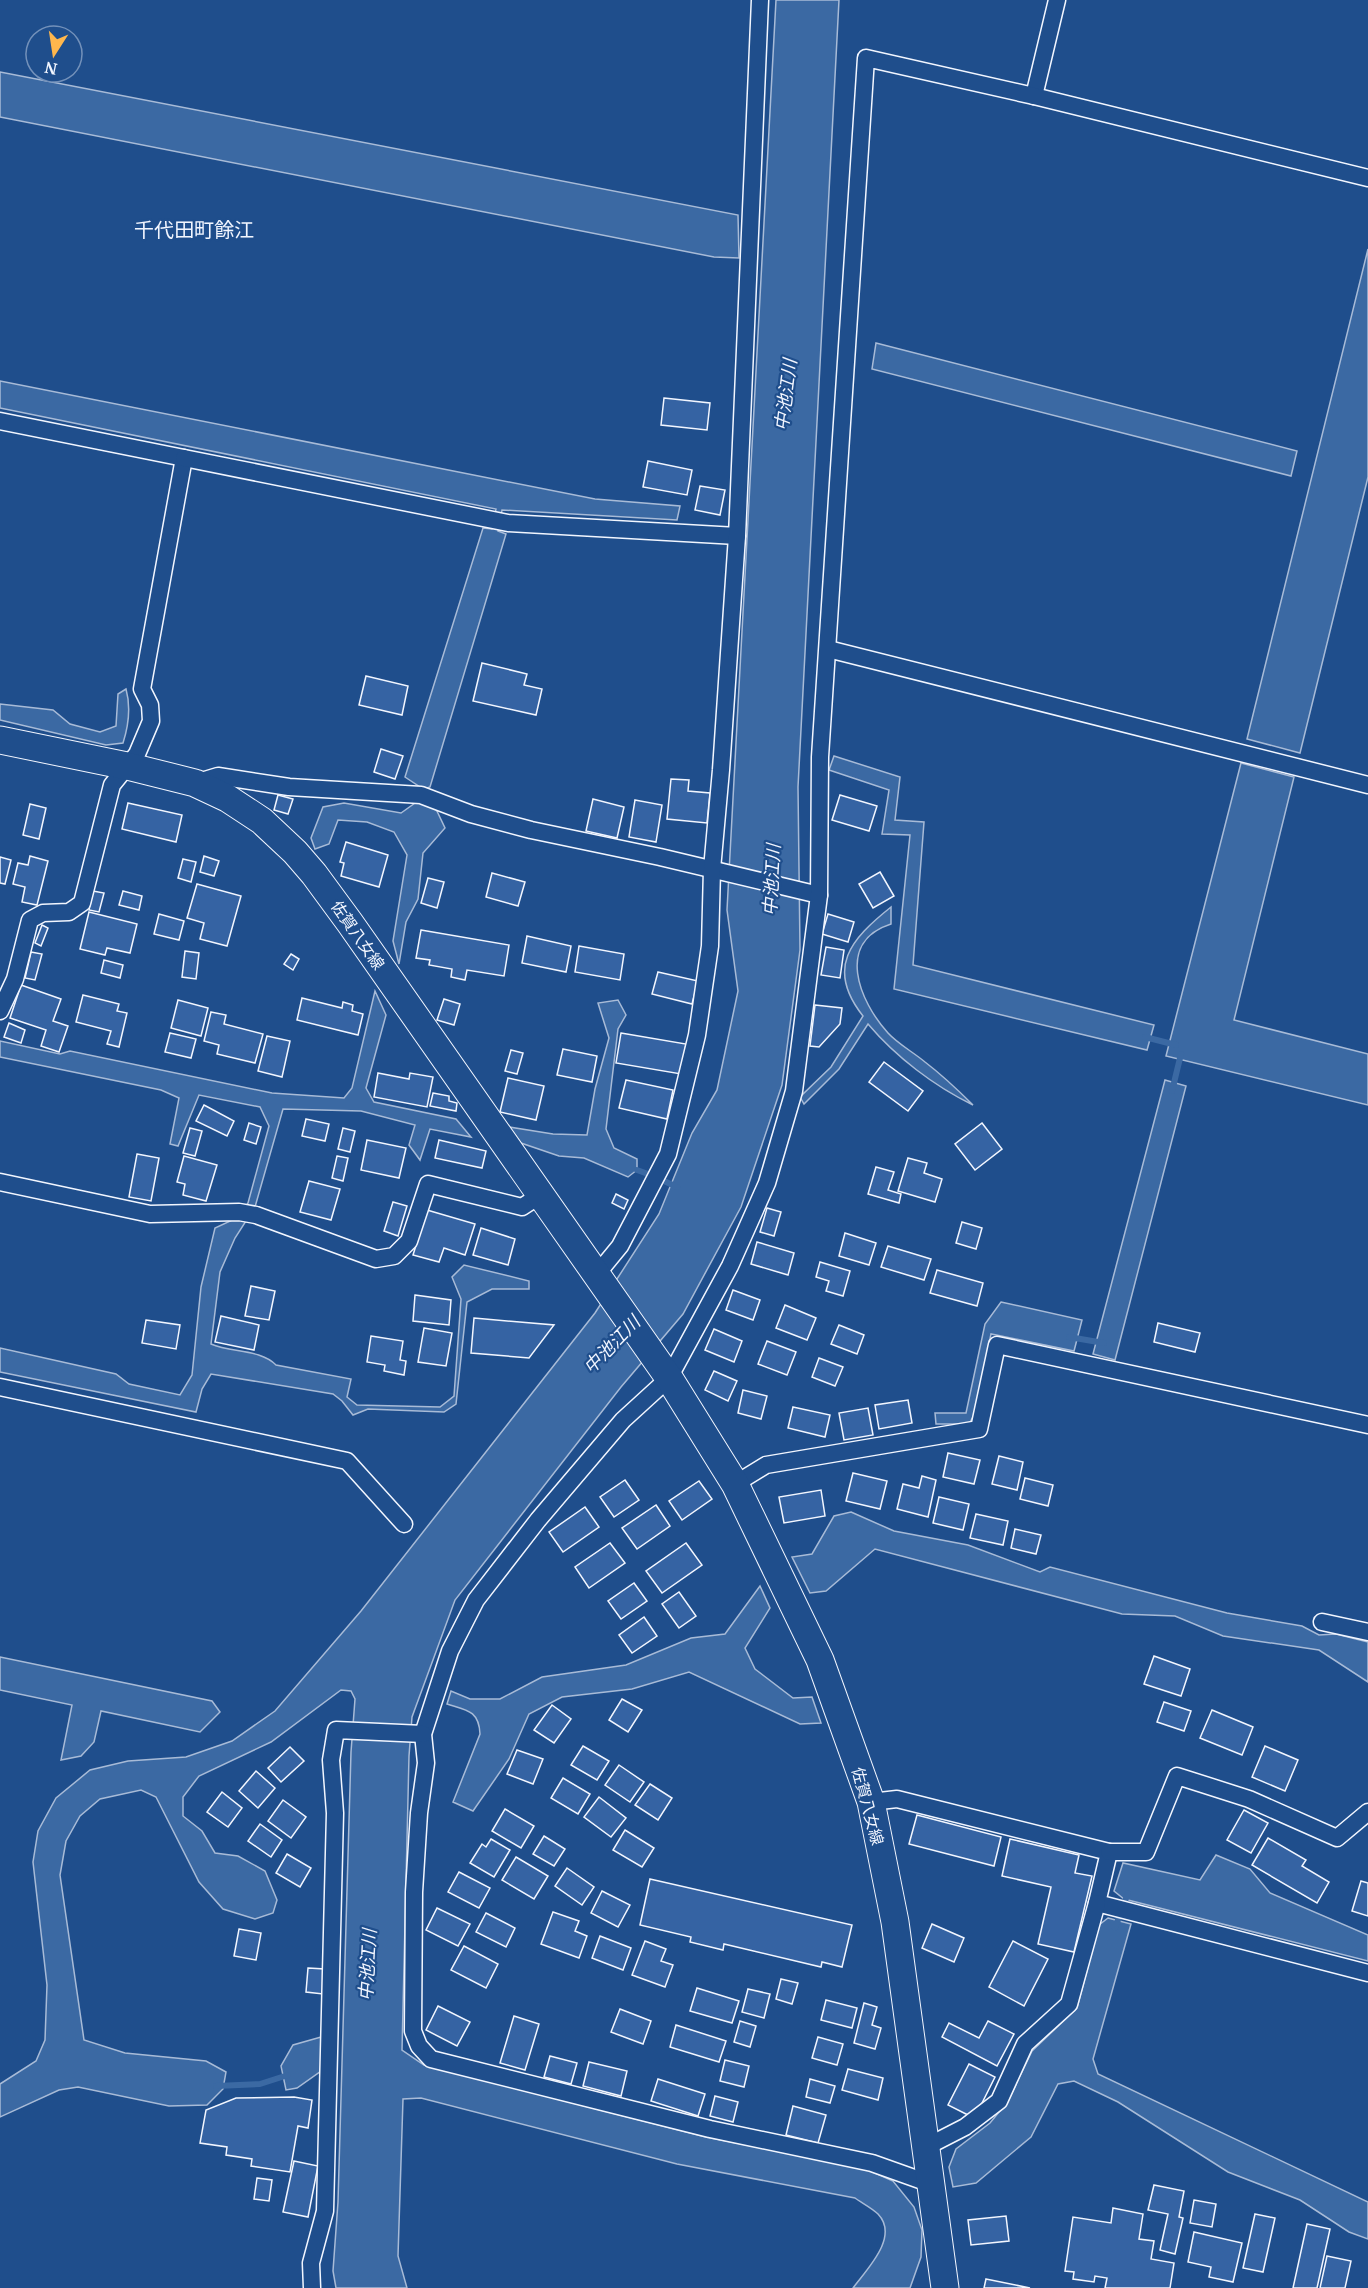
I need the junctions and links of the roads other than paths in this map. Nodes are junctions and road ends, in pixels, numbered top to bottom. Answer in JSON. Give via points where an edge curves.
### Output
{"nodes":[{"id":1,"x":760,"y":0,"type":"edge"},
{"id":2,"x":1057,"y":0,"type":"edge"},
{"id":3,"x":1034,"y":96,"type":"junction"},
{"id":4,"x":1368,"y":178,"type":"edge"},
{"id":5,"x":0,"y":421,"type":"edge"},
{"id":6,"x":184,"y":458,"type":"junction"},
{"id":7,"x":736,"y":536,"type":"junction"},
{"id":8,"x":828,"y":649,"type":"junction"},
{"id":9,"x":0,"y":740,"type":"edge"},
{"id":10,"x":127,"y":766,"type":"junction"},
{"id":11,"x":195,"y":783,"type":"junction"},
{"id":12,"x":1368,"y":785,"type":"edge"},
{"id":13,"x":712,"y":869,"type":"junction"},
{"id":14,"x":816,"y":894,"type":"junction"},
{"id":15,"x":0,"y":1011,"type":"edge"},
{"id":16,"x":0,"y":1182,"type":"edge"},
{"id":17,"x":542,"y":1194,"type":"junction"},
{"id":18,"x":600,"y":1278,"type":"junction"},
{"id":19,"x":665,"y":1372,"type":"junction"},
{"id":20,"x":0,"y":1387,"type":"edge"},
{"id":21,"x":1368,"y":1425,"type":"edge"},
{"id":22,"x":735,"y":1484,"type":"junction"},
{"id":23,"x":404,"y":1524,"type":"dead end"},
{"id":24,"x":1322,"y":1622,"type":"dead end"},
{"id":25,"x":1368,"y":1632,"type":"edge"},
{"id":26,"x":423,"y":1734,"type":"junction"},
{"id":27,"x":871,"y":1802,"type":"junction"},
{"id":28,"x":1368,"y":1812,"type":"edge"},
{"id":29,"x":1109,"y":1852,"type":"junction"},
{"id":30,"x":1113,"y":1907,"type":"junction"},
{"id":31,"x":1368,"y":1973,"type":"edge"},
{"id":32,"x":926,"y":2147,"type":"junction"},
{"id":33,"x":931,"y":2184,"type":"junction"},
{"id":34,"x":312,"y":2288,"type":"edge"},
{"id":35,"x":945,"y":2288,"type":"edge"}],
"edges":[{"from":1,"to":7,"type":"street"},
{"from":2,"to":3,"type":"street"},
{"from":3,"to":4,"type":"street"},
{"from":3,"to":8,"type":"street","via":[[866,58]]},
{"from":5,"to":6,"type":"street"},
{"from":6,"to":7,"type":"street","via":[[508,523]]},
{"from":6,"to":10,"type":"street","via":[[142,689],[150,705],[151,721],[137,754]]},
{"from":7,"to":13,"type":"street"},
{"from":8,"to":12,"type":"street"},
{"from":8,"to":14,"type":"street"},
{"from":9,"to":10,"type":"main road","name":"佐賀八女線"},
{"from":10,"to":11,"type":"main road","name":"佐賀八女線"},
{"from":10,"to":15,"type":"street","via":[[112,785],[82,903],[69,912],[43,913],[30,920],[15,979]]},
{"from":11,"to":13,"type":"street","via":[[218,776],[289,787],[425,795],[471,814],[531,830]]},
{"from":11,"to":17,"type":"main road","name":"佐賀八女線","via":[[262,821],[314,874]]},
{"from":13,"to":14,"type":"street"},
{"from":13,"to":18,"type":"street","via":[[710,946],[697,1035],[668,1154]]},
{"from":14,"to":19,"type":"street","via":[[794,1091],[767,1183],[730,1266]]},
{"from":16,"to":17,"type":"street","via":[[150,1214],[256,1215],[376,1259],[394,1256],[409,1241],[428,1184],[522,1207]]},
{"from":17,"to":18,"type":"main road","name":"佐賀八女線"},
{"from":18,"to":19,"type":"main road","name":"佐賀八女線"},
{"from":19,"to":22,"type":"main road","name":"佐賀八女線"},
{"from":19,"to":26,"type":"street","via":[[538,1520],[476,1600],[450,1651]]},
{"from":20,"to":23,"type":"street","via":[[347,1461]]},
{"from":21,"to":22,"type":"street","via":[[997,1345],[979,1429],[766,1465]]},
{"from":22,"to":27,"type":"main road","name":"佐賀八女線","via":[[820,1660]]},
{"from":24,"to":25,"type":"street"},
{"from":26,"to":33,"type":"street","via":[[426,1763],[418,1813],[414,1892],[413,2031],[419,2046],[431,2059],[710,2129],[872,2163]]},
{"from":26,"to":34,"type":"street","via":[[336,1730],[331,1760],[334,1813],[325,2211],[311,2263]]},
{"from":27,"to":29,"type":"street","via":[[897,1799]]},
{"from":27,"to":32,"type":"main road","name":"佐賀八女線","via":[[895,1922]]},
{"from":28,"to":29,"type":"street","via":[[1337,1838],[1250,1799],[1177,1776],[1146,1852]]},
{"from":29,"to":30,"type":"street"},
{"from":30,"to":31,"type":"street"},
{"from":30,"to":32,"type":"street","via":[[1069,2004],[1025,2044],[999,2101],[966,2127]]},
{"from":32,"to":33,"type":"main road","name":"佐賀八女線"},
{"from":33,"to":35,"type":"main road","name":"佐賀八女線"}]}
